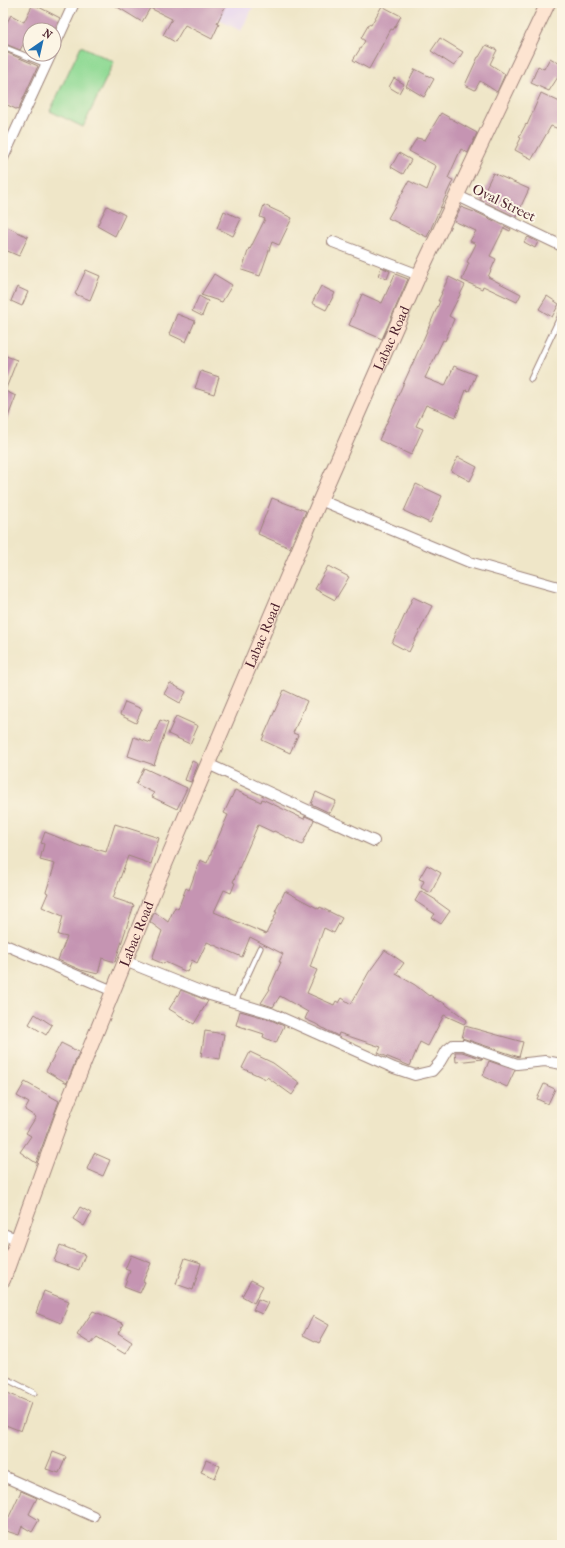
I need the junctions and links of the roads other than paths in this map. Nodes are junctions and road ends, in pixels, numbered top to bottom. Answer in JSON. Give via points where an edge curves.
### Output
{"nodes":[{"id":1,"x":74,"y":3,"type":"edge"},
{"id":2,"x":548,"y":3,"type":"edge"},
{"id":3,"x":62,"y":29,"type":"edge"},
{"id":4,"x":3,"y":47,"type":"edge"},
{"id":5,"x":46,"y":64,"type":"joint"},
{"id":6,"x":3,"y":158,"type":"edge"},
{"id":7,"x":456,"y":195,"type":"junction"},
{"id":8,"x":333,"y":242,"type":"dead end"},
{"id":9,"x":562,"y":246,"type":"edge"},
{"id":10,"x":419,"y":275,"type":"junction"},
{"id":11,"x":562,"y":313,"type":"edge"},
{"id":12,"x":531,"y":379,"type":"dead end"},
{"id":13,"x":320,"y":500,"type":"junction"},
{"id":14,"x":562,"y":588,"type":"edge"},
{"id":15,"x":208,"y":764,"type":"junction"},
{"id":16,"x":374,"y":841,"type":"dead end"},
{"id":17,"x":3,"y":944,"type":"edge"},
{"id":18,"x":260,"y":948,"type":"dead end"},
{"id":19,"x":125,"y":961,"type":"junction"},
{"id":20,"x":113,"y":991,"type":"junction"},
{"id":21,"x":235,"y":1002,"type":"junction"},
{"id":22,"x":562,"y":1064,"type":"edge"},
{"id":23,"x":3,"y":1234,"type":"edge"},
{"id":24,"x":17,"y":1239,"type":"junction"},
{"id":25,"x":3,"y":1280,"type":"edge"},
{"id":26,"x":3,"y":1377,"type":"edge"},
{"id":27,"x":34,"y":1393,"type":"dead end"},
{"id":28,"x":3,"y":1476,"type":"edge"},
{"id":29,"x":93,"y":1516,"type":"dead end"}],
"edges":[{"from":1,"to":3,"type":"street"},
{"from":2,"to":7,"type":"street","name":"Labac Road"},
{"from":4,"to":5,"type":"lane"},
{"from":5,"to":6,"type":"street"},
{"from":7,"to":9,"type":"street","name":"Oval Street"},
{"from":7,"to":10,"type":"street","name":"Labac Road"},
{"from":8,"to":10,"type":"street"},
{"from":10,"to":13,"type":"street","name":"Labac Road"},
{"from":11,"to":12,"type":"lane"},
{"from":13,"to":14,"type":"street","via":[[469,562]]},
{"from":13,"to":15,"type":"street","name":"Labac Road"},
{"from":15,"to":16,"type":"street"},
{"from":15,"to":19,"type":"street","name":"Labac Road"},
{"from":17,"to":20,"type":"street"},
{"from":18,"to":21,"type":"lane"},
{"from":19,"to":20,"type":"street","name":"Labac Road"},
{"from":19,"to":21,"type":"street","via":[[210,995]]},
{"from":20,"to":24,"type":"street","name":"Labac Road","via":[[63,1114]]},
{"from":21,"to":22,"type":"street","via":[[271,1013],[415,1075],[432,1071],[453,1045],[463,1045],[517,1064],[545,1061]]},
{"from":23,"to":24,"type":"street"},
{"from":24,"to":25,"type":"street","name":"Labac Road"},
{"from":26,"to":27,"type":"lane"},
{"from":28,"to":29,"type":"street"}]}
